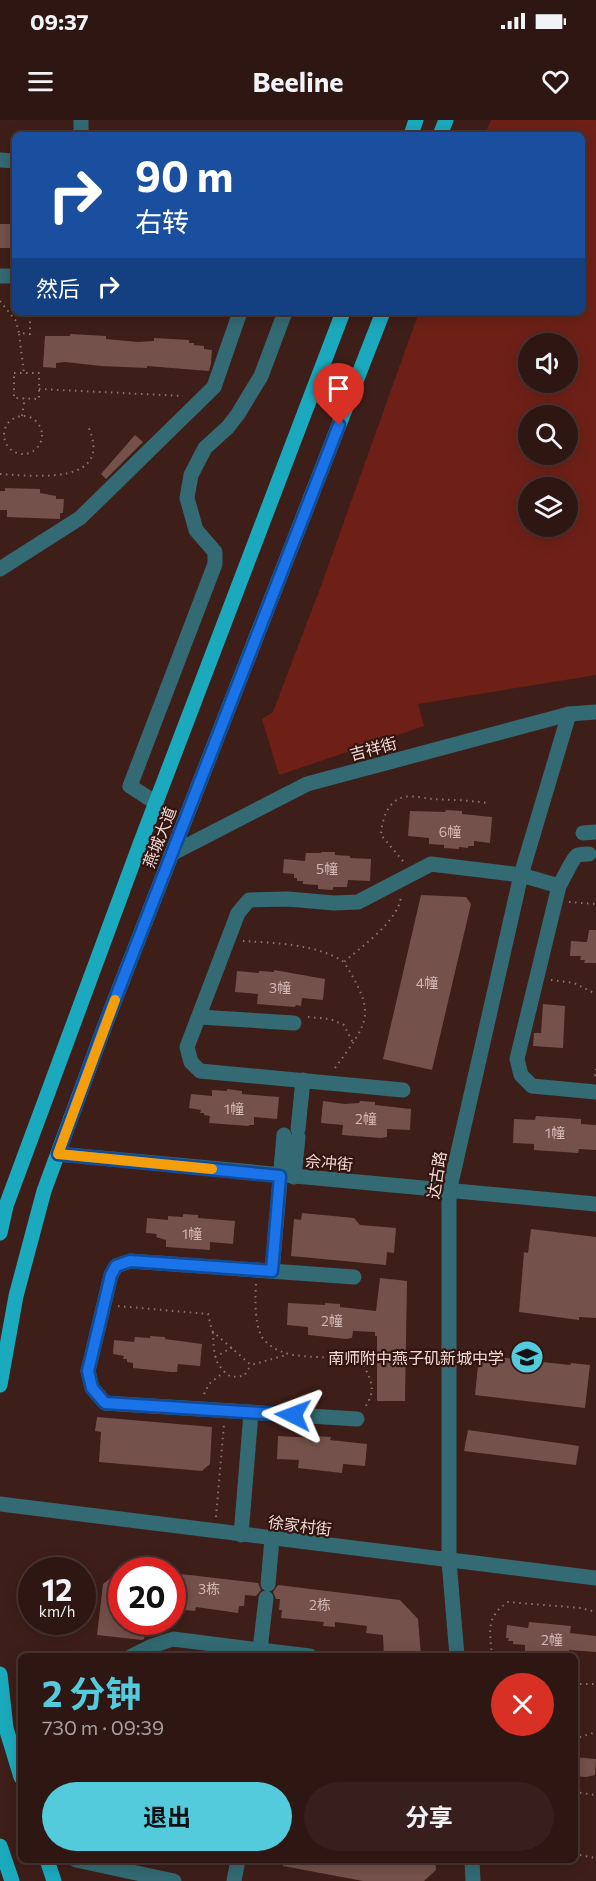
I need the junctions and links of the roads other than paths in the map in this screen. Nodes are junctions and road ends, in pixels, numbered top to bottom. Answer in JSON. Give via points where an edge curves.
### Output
{"nodes":[{"id":1,"x":239,"y":315,"type":"edge"},
{"id":2,"x":284,"y":315,"type":"edge"},
{"id":3,"x":342,"y":315,"type":"edge"},
{"id":4,"x":382,"y":315,"type":"edge"},
{"id":5,"x":0,"y":569,"type":"edge"},
{"id":6,"x":596,"y":712,"type":"edge"},
{"id":7,"x":569,"y":714,"type":"junction"},
{"id":8,"x":156,"y":803,"type":"junction"},
{"id":9,"x":171,"y":854,"type":"junction"},
{"id":10,"x":589,"y":854,"type":"dead end"},
{"id":11,"x":521,"y":875,"type":"junction"},
{"id":12,"x":557,"y":893,"type":"junction"},
{"id":13,"x":199,"y":1017,"type":"junction"},
{"id":14,"x":294,"y":1023,"type":"road end"},
{"id":15,"x":303,"y":1080,"type":"junction"},
{"id":16,"x":404,"y":1090,"type":"dead end"},
{"id":17,"x":596,"y":1092,"type":"edge"},
{"id":18,"x":58,"y":1154,"type":"junction"},
{"id":19,"x":287,"y":1176,"type":"junction"},
{"id":20,"x":449,"y":1192,"type":"junction"},
{"id":21,"x":596,"y":1204,"type":"edge"},
{"id":22,"x":0,"y":1233,"type":"edge"},
{"id":23,"x":264,"y":1271,"type":"junction"},
{"id":24,"x":354,"y":1277,"type":"dead end"},
{"id":25,"x":0,"y":1385,"type":"edge"},
{"id":26,"x":251,"y":1413,"type":"junction"},
{"id":27,"x":357,"y":1419,"type":"road end"},
{"id":28,"x":0,"y":1504,"type":"edge"},
{"id":29,"x":242,"y":1535,"type":"junction"},
{"id":30,"x":272,"y":1539,"type":"junction"},
{"id":31,"x":450,"y":1561,"type":"junction"},
{"id":32,"x":596,"y":1578,"type":"edge"},
{"id":33,"x":260,"y":1650,"type":"junction"},
{"id":34,"x":138,"y":1653,"type":"edge"},
{"id":35,"x":285,"y":1653,"type":"edge"},
{"id":36,"x":457,"y":1653,"type":"edge"},
{"id":37,"x":0,"y":1674,"type":"edge"},
{"id":38,"x":18,"y":1767,"type":"edge"},
{"id":39,"x":0,"y":1846,"type":"edge"},
{"id":40,"x":48,"y":1863,"type":"edge"},
{"id":41,"x":90,"y":1863,"type":"edge"},
{"id":42,"x":237,"y":1863,"type":"edge"},
{"id":43,"x":472,"y":1863,"type":"edge"},
{"id":44,"x":12,"y":1881,"type":"edge"},
{"id":45,"x":54,"y":1881,"type":"edge"},
{"id":46,"x":174,"y":1881,"type":"edge"},
{"id":47,"x":234,"y":1881,"type":"edge"},
{"id":48,"x":473,"y":1881,"type":"edge"}],
"edges":[{"from":1,"to":5,"type":"street","via":[[214,387],[204,398],[80,518]]},
{"from":2,"to":8,"type":"street","via":[[261,376],[228,427],[205,448],[191,475],[187,498],[196,530],[215,552],[215,564],[130,786]]},
{"from":3,"to":8,"type":"main road","name":"燕城大道"},
{"from":4,"to":9,"type":"main road","name":"燕城大道"},
{"from":6,"to":7,"type":"street","name":"吉祥街"},
{"from":7,"to":9,"type":"street","name":"吉祥街","via":[[307,784]]},
{"from":7,"to":11,"type":"street","name":"达古路"},
{"from":8,"to":22,"type":"main road","name":"燕城大道","via":[[6,1206]]},
{"from":9,"to":18,"type":"main road","name":"燕城大道"},
{"from":10,"to":12,"type":"street","via":[[573,858]]},
{"from":11,"to":12,"type":"street"},
{"from":11,"to":13,"type":"street","via":[[431,864],[358,902],[249,900],[238,913]]},
{"from":11,"to":20,"type":"street","name":"达古路"},
{"from":12,"to":17,"type":"street","via":[[518,1059],[521,1075],[532,1086]]},
{"from":13,"to":14,"type":"street"},
{"from":13,"to":15,"type":"street","via":[[187,1047],[191,1062],[200,1071]]},
{"from":15,"to":16,"type":"street"},
{"from":15,"to":19,"type":"street"},
{"from":18,"to":19,"type":"street","name":"佘冲街"},
{"from":18,"to":25,"type":"main road","name":"燕城大道","via":[[16,1296]]},
{"from":19,"to":20,"type":"street","name":"佘冲街"},
{"from":19,"to":23,"type":"street"},
{"from":20,"to":21,"type":"street","name":"佘冲街"},
{"from":20,"to":31,"type":"street","name":"达古路"},
{"from":23,"to":24,"type":"street"},
{"from":23,"to":26,"type":"street","via":[[130,1261],[116,1266],[88,1371],[92,1388],[105,1403]]},
{"from":26,"to":27,"type":"street"},
{"from":26,"to":29,"type":"street"},
{"from":28,"to":29,"type":"street","name":"徐家村街"},
{"from":29,"to":30,"type":"street","name":"徐家村街"},
{"from":30,"to":31,"type":"street","name":"徐家村街"},
{"from":30,"to":33,"type":"street"},
{"from":31,"to":32,"type":"street","name":"徐家村街"},
{"from":31,"to":36,"type":"street","name":"达古路"},
{"from":33,"to":34,"type":"street","via":[[173,1639]]},
{"from":33,"to":35,"type":"street"},
{"from":37,"to":38,"type":"main road","via":[[6,1728]]},
{"from":39,"to":44,"type":"main road"},
{"from":40,"to":45,"type":"main road"},
{"from":41,"to":46,"type":"street"},
{"from":42,"to":47,"type":"street"},
{"from":43,"to":48,"type":"street"}]}
